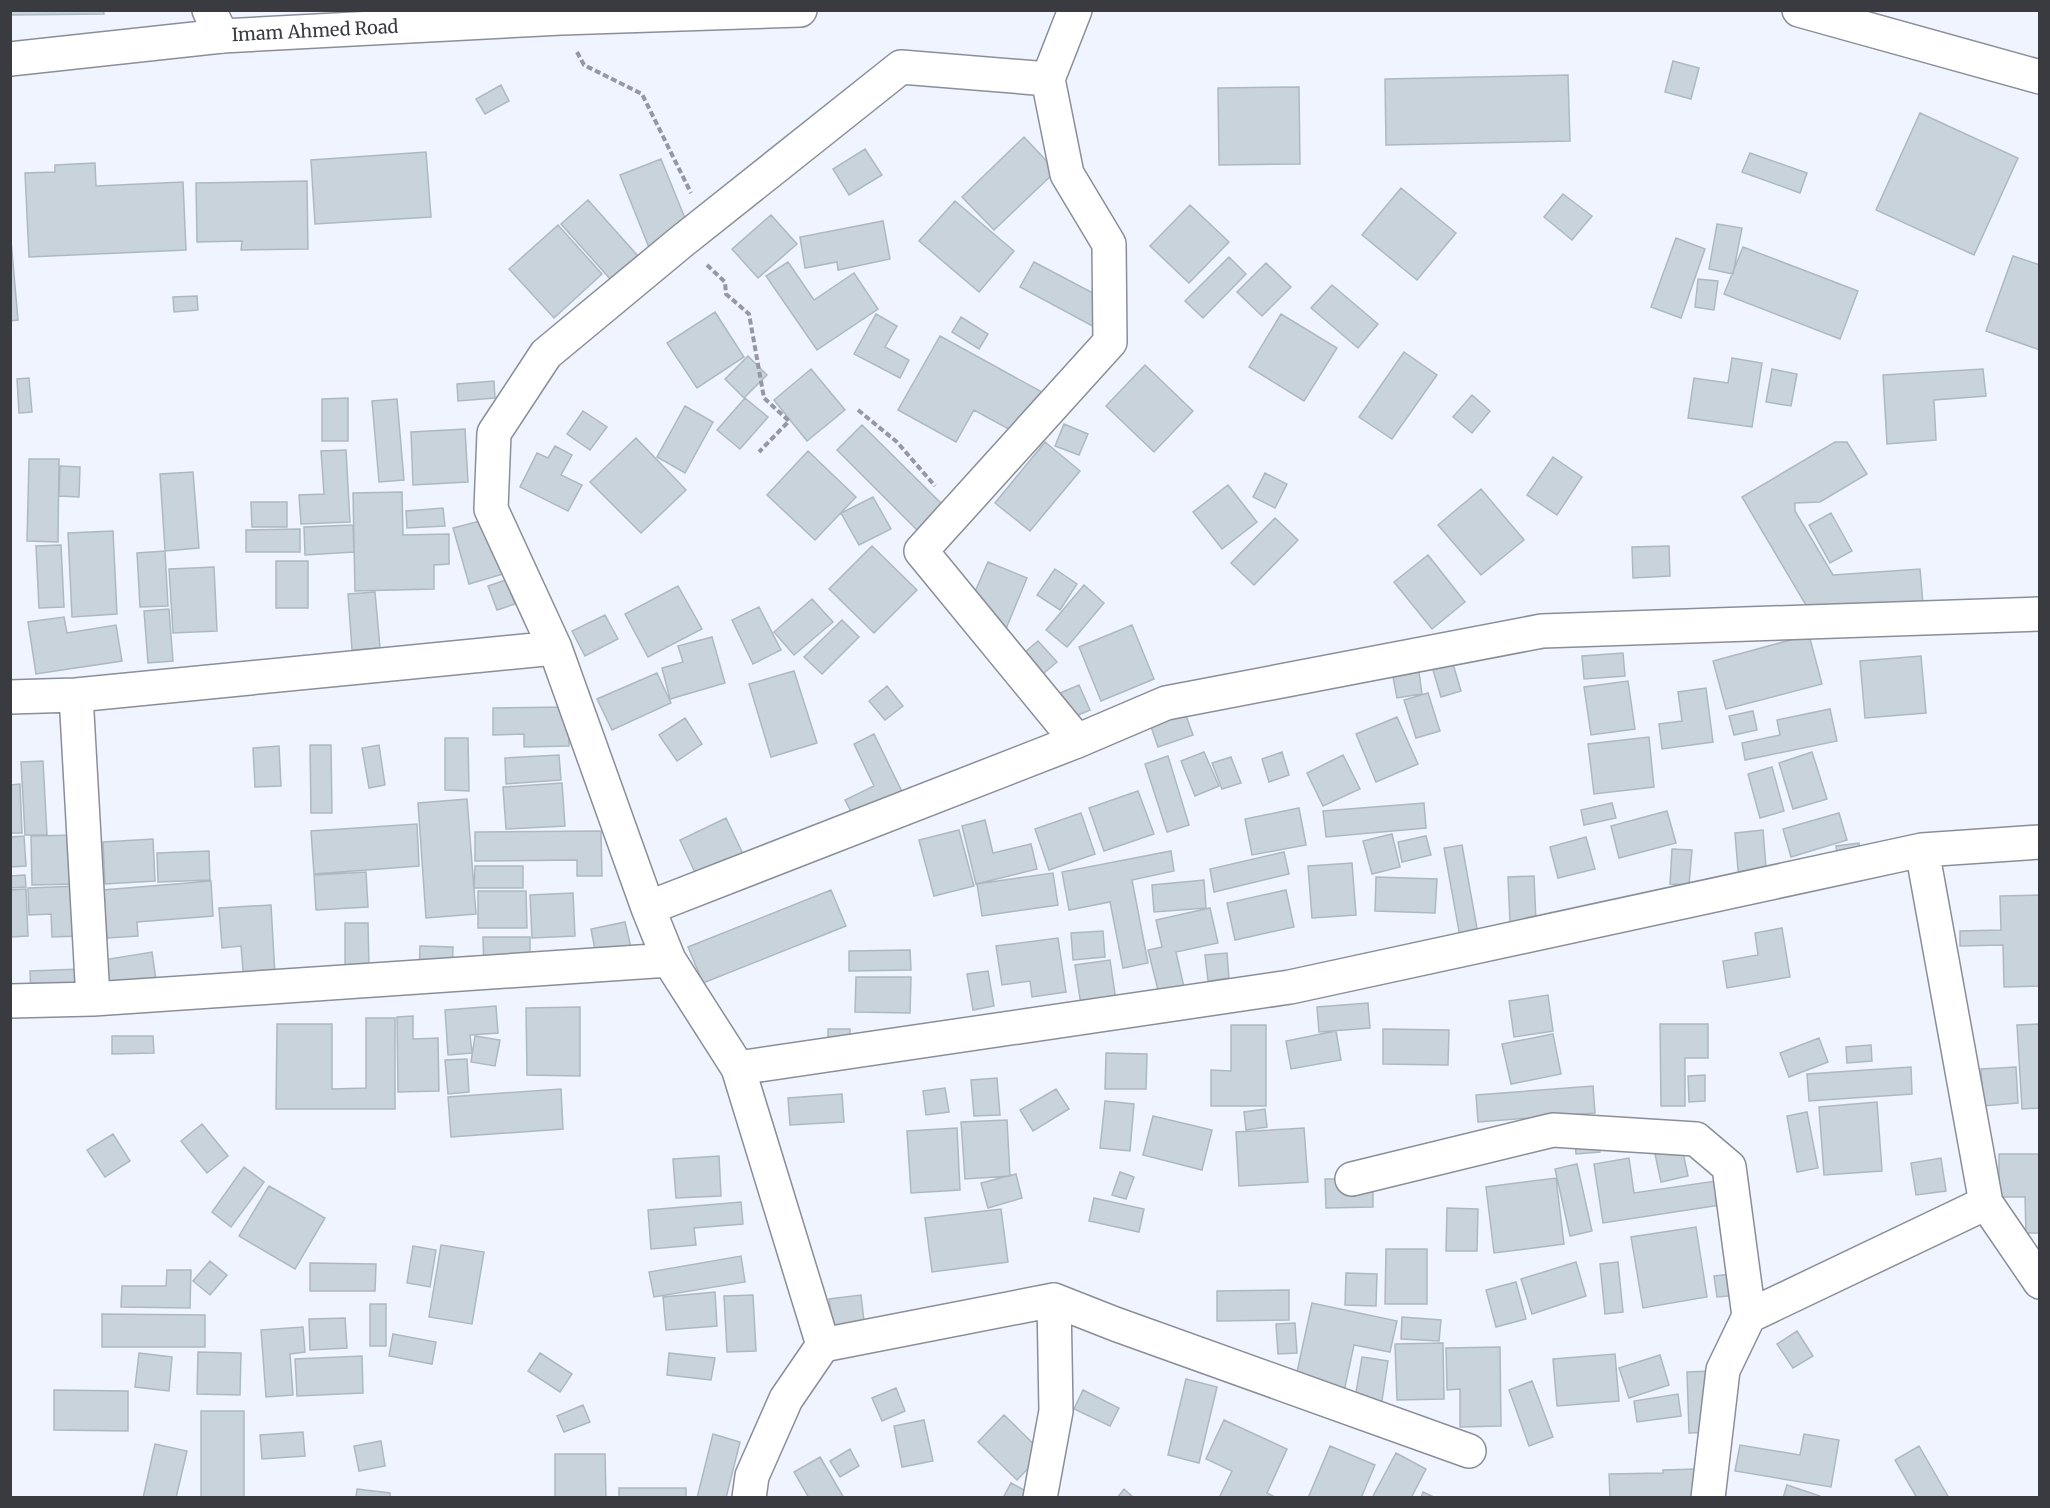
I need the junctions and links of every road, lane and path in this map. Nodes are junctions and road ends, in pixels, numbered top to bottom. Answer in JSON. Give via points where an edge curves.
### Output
{"nodes":[{"id":1,"x":800,"y":10,"type":"edge"},
{"id":2,"x":1075,"y":10,"type":"edge"},
{"id":3,"x":1799,"y":10,"type":"edge"},
{"id":4,"x":561,"y":18,"type":"junction"},
{"id":5,"x":215,"y":23,"type":"edge"},
{"id":6,"x":10,"y":59,"type":"edge"},
{"id":7,"x":2040,"y":76,"type":"edge"},
{"id":8,"x":1048,"y":79,"type":"junction"},
{"id":9,"x":694,"y":233,"type":"junction"},
{"id":10,"x":858,"y":410,"type":"dead end"},
{"id":11,"x":759,"y":452,"type":"dead end"},
{"id":12,"x":958,"y":511,"type":"junction"},
{"id":13,"x":2040,"y":614,"type":"edge"},
{"id":14,"x":555,"y":648,"type":"junction"},
{"id":15,"x":76,"y":694,"type":"junction"},
{"id":16,"x":10,"y":697,"type":"edge"},
{"id":17,"x":1077,"y":741,"type":"junction"},
{"id":18,"x":2040,"y":842,"type":"edge"},
{"id":19,"x":1922,"y":850,"type":"junction"},
{"id":20,"x":648,"y":908,"type":"junction"},
{"id":21,"x":669,"y":960,"type":"junction"},
{"id":22,"x":93,"y":999,"type":"junction"},
{"id":23,"x":10,"y":1001,"type":"edge"},
{"id":24,"x":738,"y":1068,"type":"junction"},
{"id":25,"x":1352,"y":1179,"type":"dead end"},
{"id":26,"x":1986,"y":1203,"type":"junction"},
{"id":27,"x":2040,"y":1282,"type":"edge"},
{"id":28,"x":1054,"y":1300,"type":"junction"},
{"id":29,"x":1749,"y":1316,"type":"junction"},
{"id":30,"x":823,"y":1345,"type":"junction"},
{"id":31,"x":1469,"y":1451,"type":"dead end"},
{"id":32,"x":748,"y":1497,"type":"edge"},
{"id":33,"x":1040,"y":1497,"type":"edge"},
{"id":34,"x":1708,"y":1497,"type":"edge"}],
"edges":[{"from":1,"to":4,"type":"main road","name":"Imam Ahmed Road"},
{"from":2,"to":8,"type":"main road"},
{"from":3,"to":7,"type":"main road"},
{"from":4,"to":5,"type":"main road","name":"Imam Ahmed Road"},
{"from":4,"to":9,"type":"path","via":[[584,65],[642,94]]},
{"from":5,"to":6,"type":"main road","name":"Imam Ahmed Road"},
{"from":8,"to":9,"type":"main road","via":[[901,67]]},
{"from":8,"to":12,"type":"main road","via":[[1067,174],[1109,244],[1110,342]]},
{"from":9,"to":11,"type":"path","via":[[725,282],[726,294],[749,314],[764,398],[789,421]]},
{"from":9,"to":14,"type":"main road","via":[[546,354],[494,433],[491,509]]},
{"from":10,"to":12,"type":"path","via":[[897,442]]},
{"from":12,"to":17,"type":"main road","via":[[921,551]]},
{"from":13,"to":17,"type":"main road","via":[[1542,631],[1166,703]]},
{"from":14,"to":15,"type":"main road"},
{"from":14,"to":20,"type":"main road"},
{"from":15,"to":16,"type":"main road"},
{"from":15,"to":22,"type":"main road"},
{"from":17,"to":20,"type":"main road"},
{"from":18,"to":19,"type":"main road"},
{"from":19,"to":24,"type":"main road","via":[[1290,987]]},
{"from":19,"to":26,"type":"main road"},
{"from":20,"to":21,"type":"main road"},
{"from":21,"to":22,"type":"main road"},
{"from":21,"to":24,"type":"main road"},
{"from":22,"to":23,"type":"main road"},
{"from":24,"to":30,"type":"main road"},
{"from":25,"to":29,"type":"main road","via":[[1553,1130],[1696,1139],[1729,1167]]},
{"from":26,"to":27,"type":"main road"},
{"from":26,"to":29,"type":"main road"},
{"from":28,"to":30,"type":"main road"},
{"from":28,"to":31,"type":"main road"},
{"from":28,"to":33,"type":"main road","via":[[1056,1411]]},
{"from":29,"to":34,"type":"main road","via":[[1723,1370]]},
{"from":30,"to":32,"type":"main road","via":[[786,1399],[752,1476]]}]}
